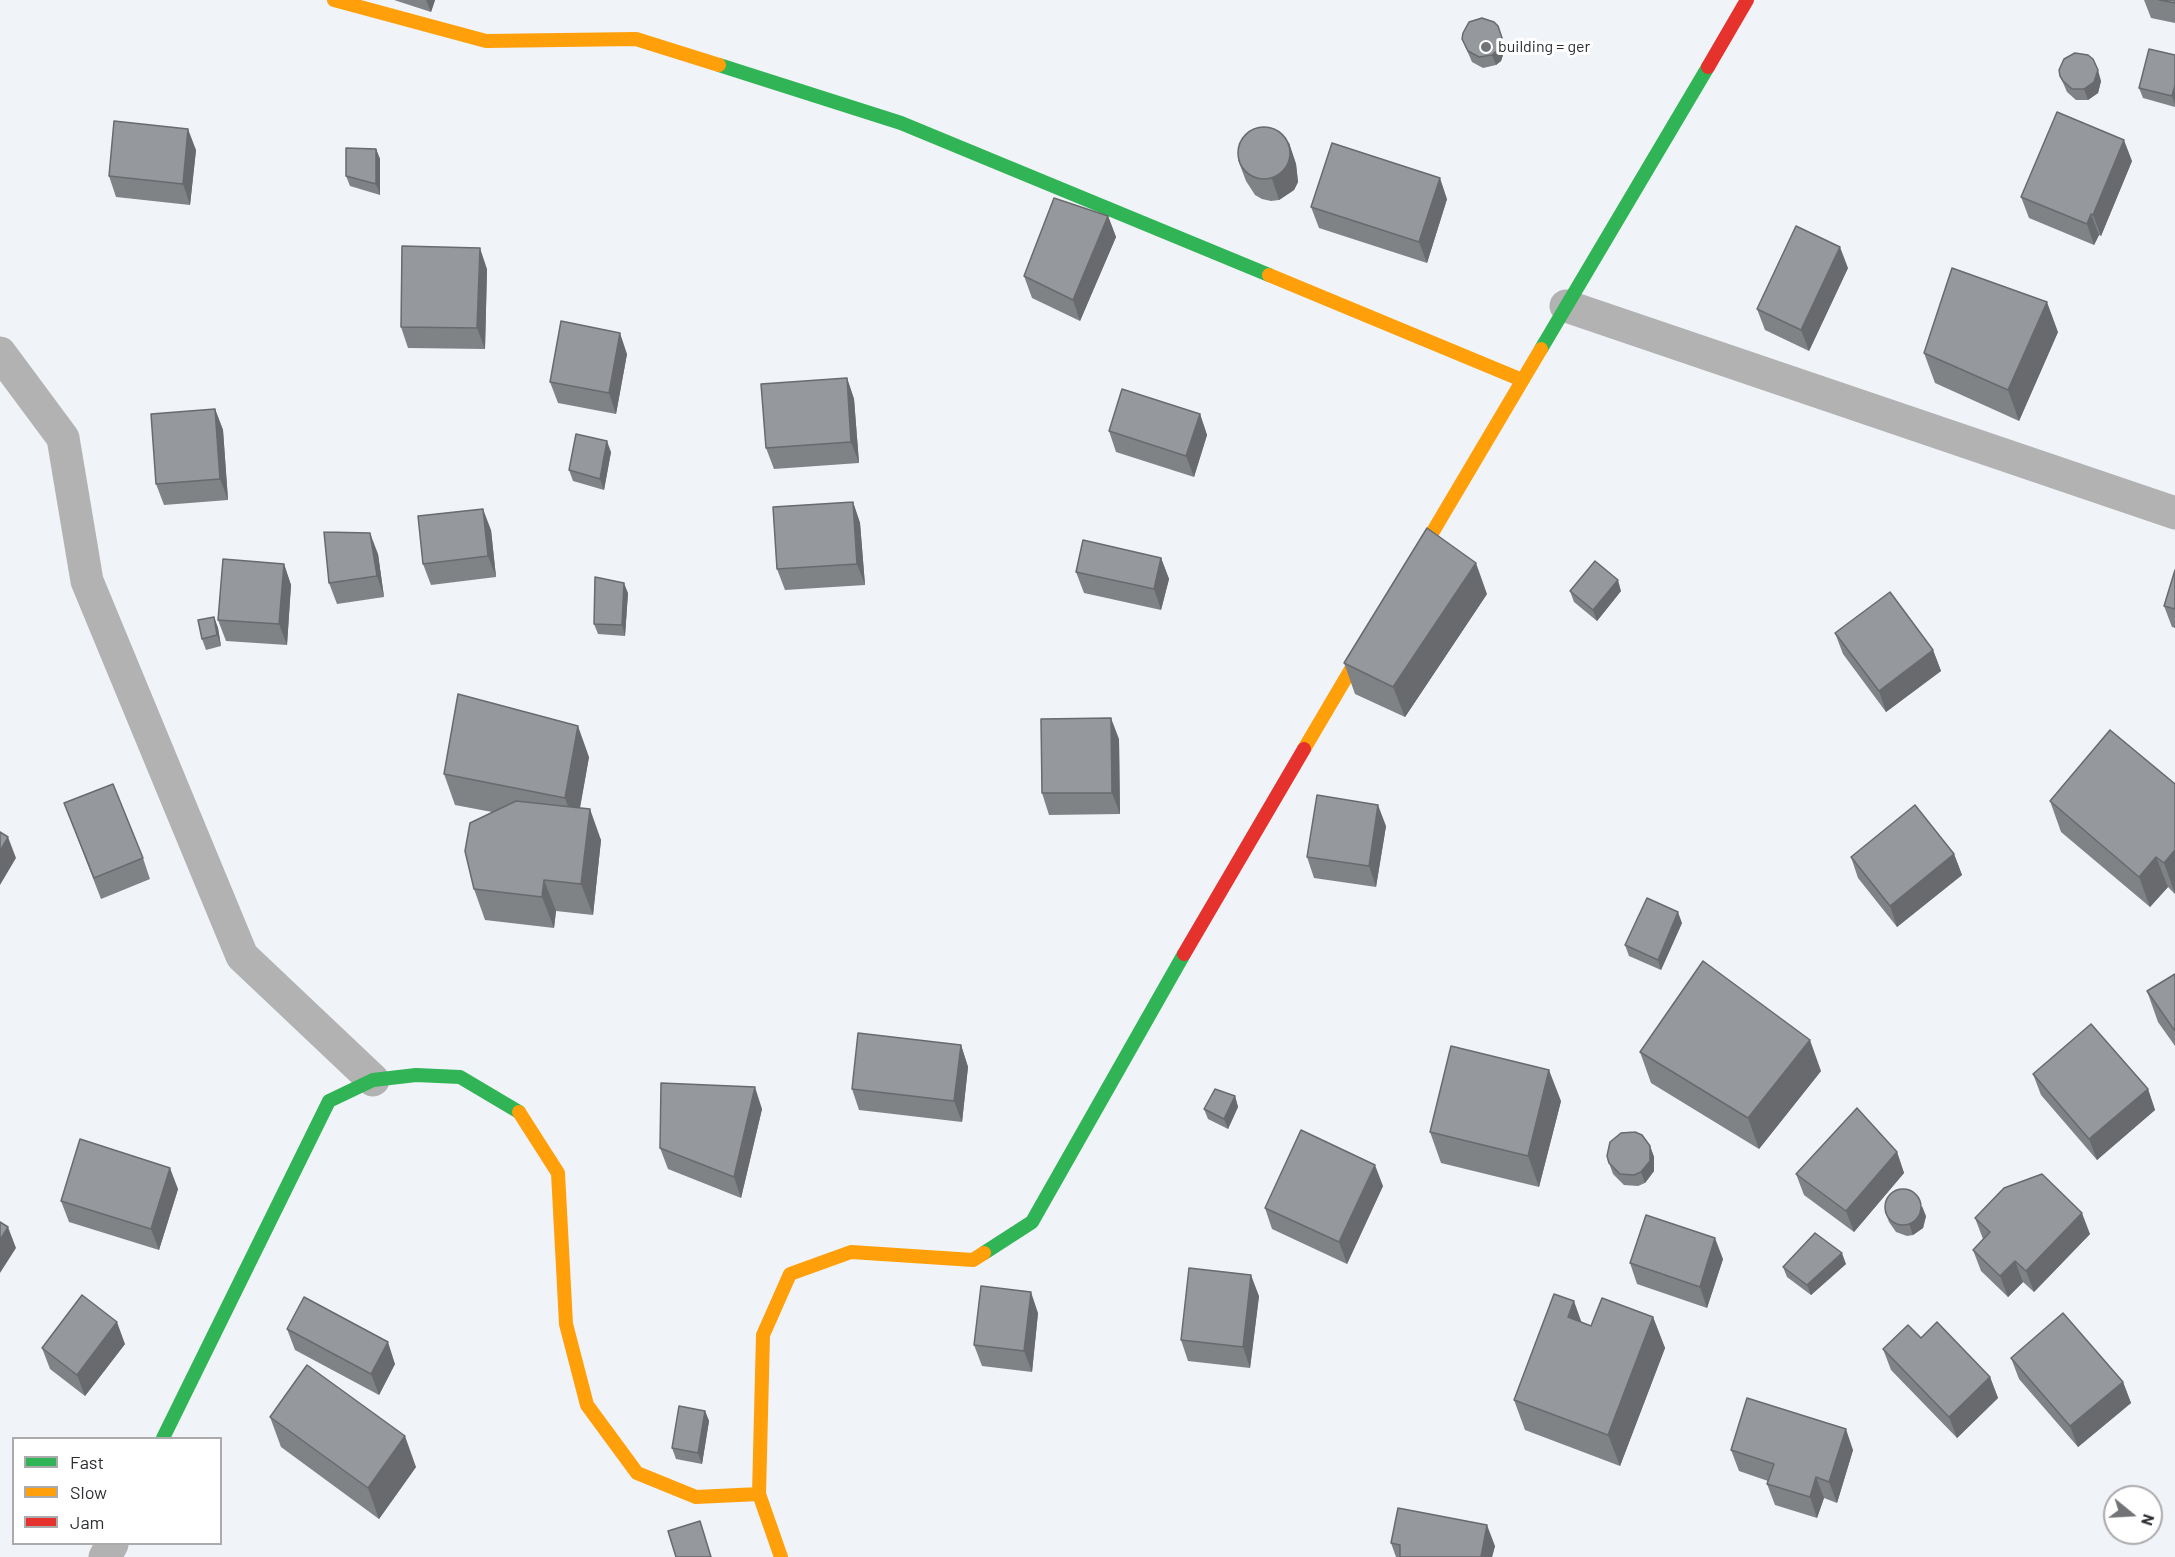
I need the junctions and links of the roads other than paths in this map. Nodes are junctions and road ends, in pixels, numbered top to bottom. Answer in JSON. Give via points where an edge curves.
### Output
{"nodes":[{"id":1,"x":334,"y":0,"type":"edge"},
{"id":2,"x":1747,"y":0,"type":"edge"},
{"id":3,"x":1566,"y":306,"type":"junction"},
{"id":4,"x":0,"y":353,"type":"edge"},
{"id":5,"x":1522,"y":380,"type":"junction"},
{"id":6,"x":2175,"y":513,"type":"edge"},
{"id":7,"x":1402,"y":584,"type":"edge"},
{"id":8,"x":1378,"y":625,"type":"edge"},
{"id":9,"x":373,"y":1080,"type":"junction"},
{"id":10,"x":164,"y":1437,"type":"edge"},
{"id":11,"x":759,"y":1494,"type":"junction"},
{"id":12,"x":781,"y":1557,"type":"edge"}],
"edges":[{"from":1,"to":5,"type":"street","via":[[486,41],[636,39],[901,123]]},
{"from":2,"to":3,"type":"street"},
{"from":3,"to":5,"type":"street"},
{"from":3,"to":6,"type":"street"},
{"from":4,"to":9,"type":"street","via":[[63,438],[87,581],[242,956]]},
{"from":5,"to":7,"type":"street"},
{"from":8,"to":11,"type":"street","via":[[1155,1002],[1032,1222],[973,1260],[851,1252],[790,1274],[763,1335]]},
{"from":9,"to":10,"type":"street","via":[[329,1101]]},
{"from":9,"to":11,"type":"street","via":[[416,1075],[460,1077],[517,1109],[558,1173],[566,1324],[587,1405],[638,1473],[696,1497]]},
{"from":11,"to":12,"type":"street"}]}
